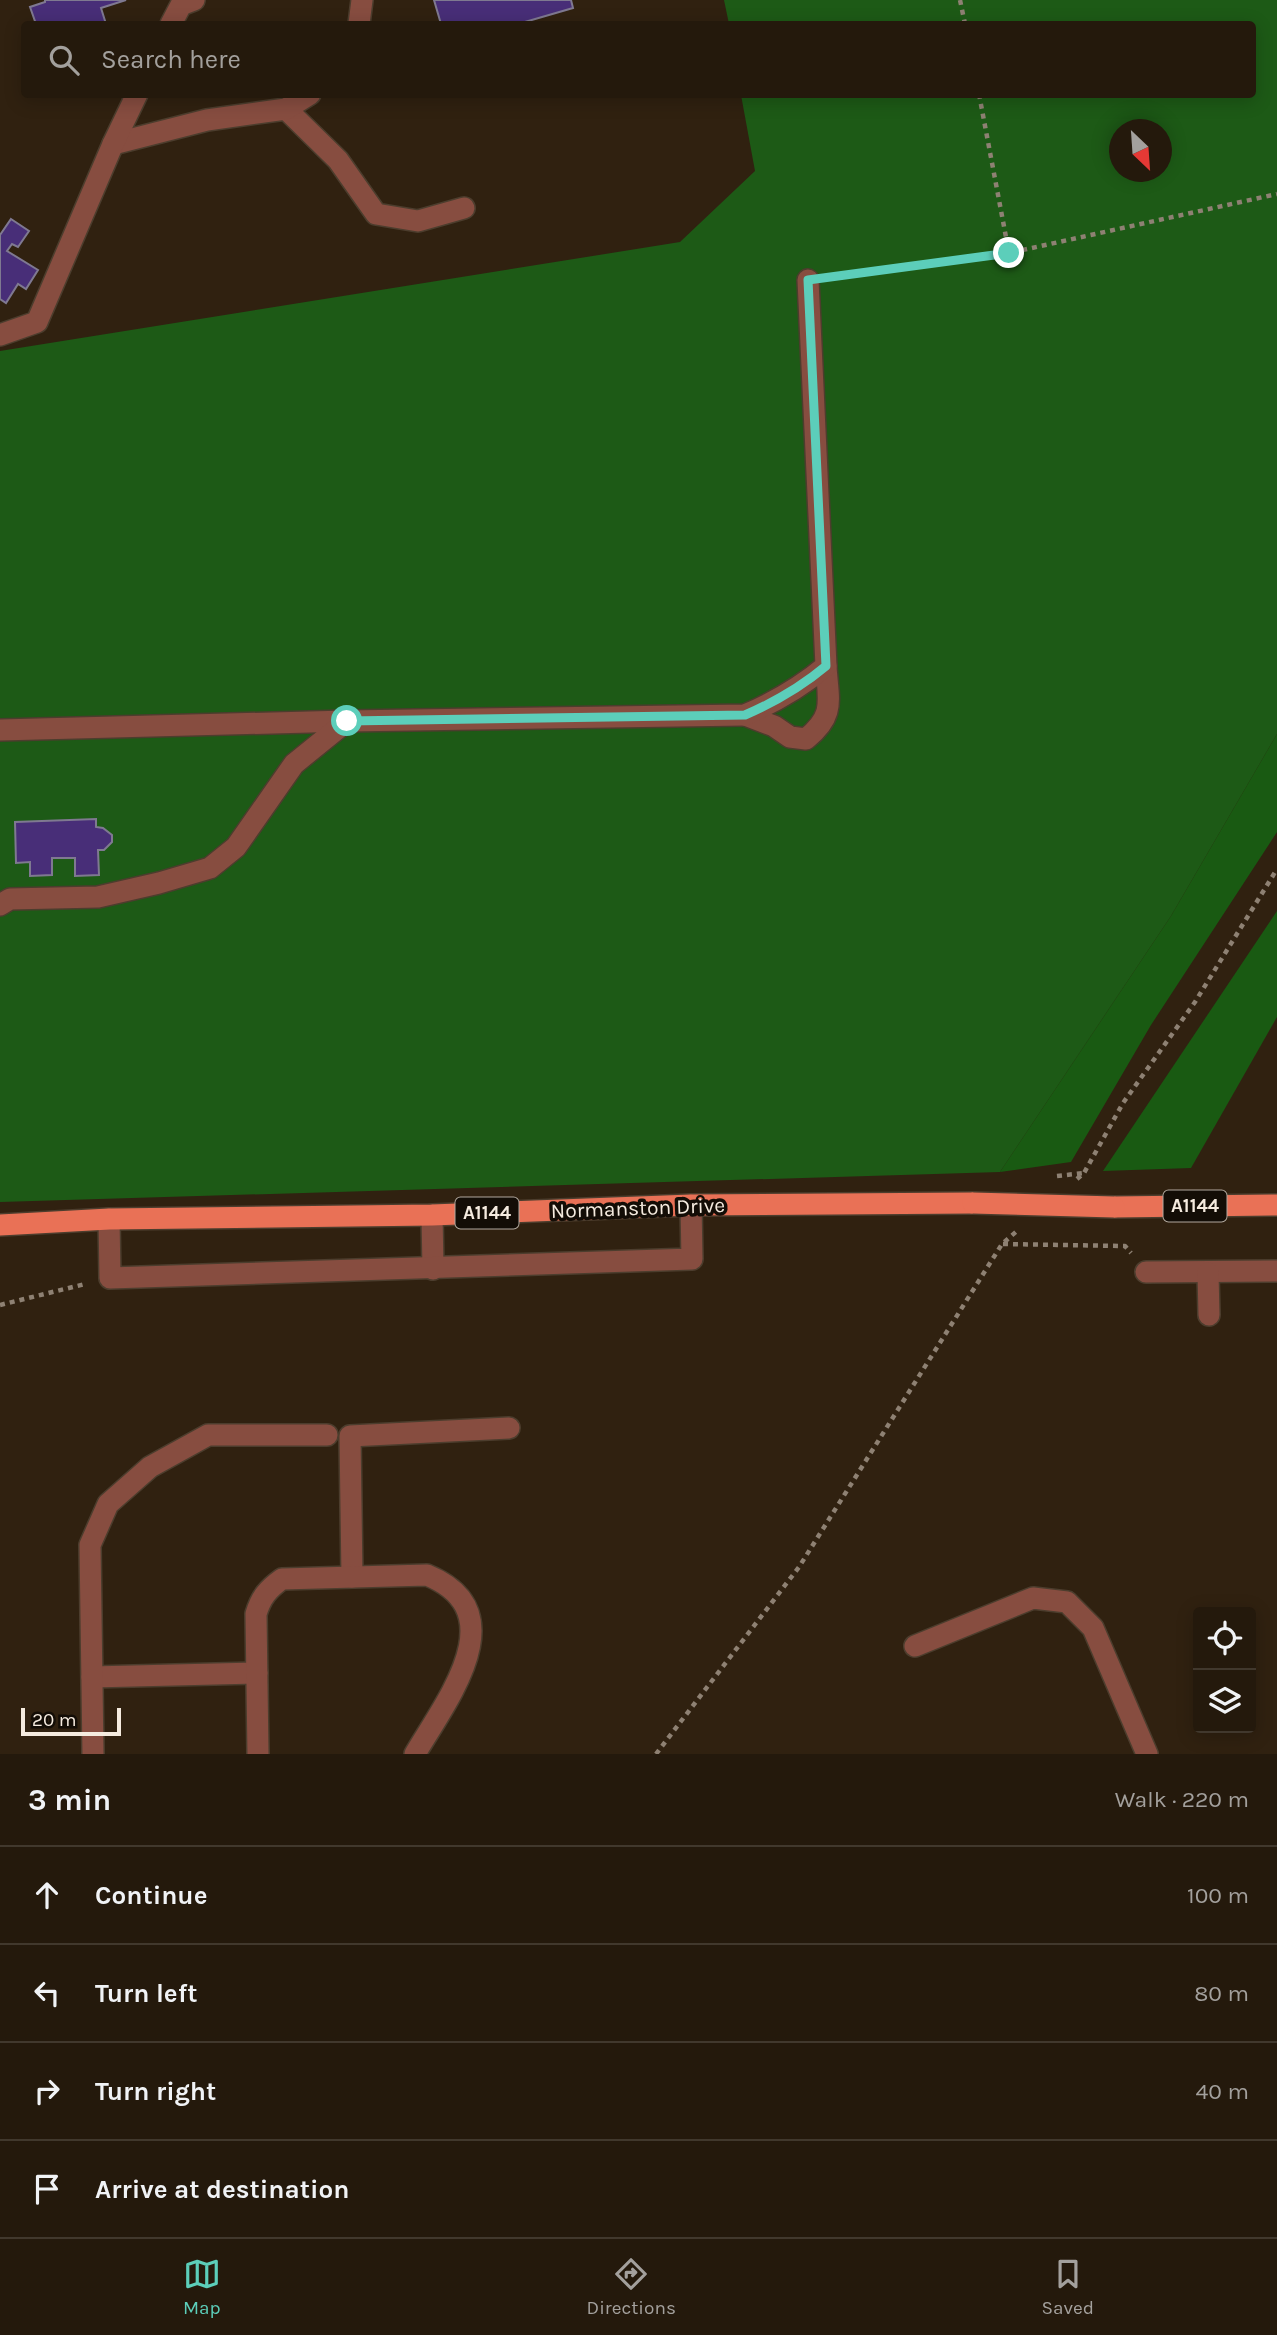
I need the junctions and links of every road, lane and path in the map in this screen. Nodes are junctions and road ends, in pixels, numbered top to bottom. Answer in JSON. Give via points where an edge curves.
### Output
{"nodes":[{"id":1,"x":194,"y":0,"type":"edge"},
{"id":2,"x":362,"y":0,"type":"edge"},
{"id":3,"x":960,"y":0,"type":"edge"},
{"id":4,"x":173,"y":21,"type":"edge"},
{"id":5,"x":359,"y":21,"type":"edge"},
{"id":6,"x":964,"y":21,"type":"edge"},
{"id":7,"x":135,"y":98,"type":"edge"},
{"id":8,"x":304,"y":98,"type":"edge"},
{"id":9,"x":980,"y":98,"type":"edge"},
{"id":10,"x":286,"y":109,"type":"junction"},
{"id":11,"x":113,"y":144,"type":"junction"},
{"id":12,"x":1277,"y":194,"type":"edge"},
{"id":13,"x":464,"y":208,"type":"dead end"},
{"id":14,"x":1009,"y":253,"type":"junction"},
{"id":15,"x":808,"y":280,"type":"joint"},
{"id":16,"x":0,"y":335,"type":"edge"},
{"id":17,"x":826,"y":666,"type":"junction"},
{"id":18,"x":745,"y":715,"type":"junction"},
{"id":19,"x":347,"y":721,"type":"junction"},
{"id":20,"x":0,"y":730,"type":"edge"},
{"id":21,"x":1277,"y":869,"type":"edge"},
{"id":22,"x":0,"y":905,"type":"edge"},
{"id":23,"x":1074,"y":1182,"type":"dead end"},
{"id":24,"x":691,"y":1205,"type":"junction"},
{"id":25,"x":1277,"y":1205,"type":"edge"},
{"id":26,"x":432,"y":1215,"type":"junction"},
{"id":27,"x":108,"y":1219,"type":"junction"},
{"id":28,"x":0,"y":1225,"type":"edge"},
{"id":29,"x":1023,"y":1226,"type":"dead end"},
{"id":30,"x":1002,"y":1244,"type":"junction"},
{"id":31,"x":1101,"y":1247,"type":"dead end"},
{"id":32,"x":433,"y":1269,"type":"junction"},
{"id":33,"x":1277,"y":1271,"type":"edge"},
{"id":34,"x":1146,"y":1272,"type":"dead end"},
{"id":35,"x":1208,"y":1273,"type":"junction"},
{"id":36,"x":110,"y":1278,"type":"junction"},
{"id":37,"x":0,"y":1305,"type":"edge"},
{"id":38,"x":1209,"y":1315,"type":"dead end"},
{"id":39,"x":509,"y":1428,"type":"dead end"},
{"id":40,"x":327,"y":1435,"type":"dead end"},
{"id":41,"x":352,"y":1577,"type":"junction"},
{"id":42,"x":915,"y":1646,"type":"dead end"},
{"id":43,"x":257,"y":1673,"type":"junction"},
{"id":44,"x":92,"y":1677,"type":"junction"},
{"id":45,"x":93,"y":1754,"type":"edge"},
{"id":46,"x":258,"y":1754,"type":"edge"},
{"id":47,"x":415,"y":1754,"type":"edge"},
{"id":48,"x":656,"y":1754,"type":"edge"},
{"id":49,"x":1147,"y":1754,"type":"edge"}],
"edges":[{"from":1,"to":4,"type":"street","via":[[181,5]]},
{"from":2,"to":5,"type":"street"},
{"from":3,"to":6,"type":"path"},
{"from":7,"to":11,"type":"street"},
{"from":8,"to":10,"type":"street"},
{"from":9,"to":14,"type":"path"},
{"from":10,"to":11,"type":"street","via":[[207,120]]},
{"from":10,"to":13,"type":"street","via":[[338,160],[376,214],[418,222]]},
{"from":11,"to":16,"type":"street","via":[[37,322]]},
{"from":12,"to":14,"type":"path"},
{"from":14,"to":15,"type":"path"},
{"from":15,"to":17,"type":"street"},
{"from":17,"to":18,"type":"street","via":[[774,702]]},
{"from":17,"to":18,"type":"street","via":[[829,708],[821,727],[806,739],[790,737]]},
{"from":18,"to":19,"type":"street"},
{"from":19,"to":20,"type":"street"},
{"from":19,"to":22,"type":"street","via":[[294,764],[236,847],[209,868],[98,897],[10,899]]},
{"from":21,"to":23,"type":"path","via":[[1195,1002]]},
{"from":24,"to":25,"type":"main road","name":"Normanston Drive","number":"A1144","bridge":true},
{"from":24,"to":26,"type":"main road","name":"Normanston Drive","number":"A1144"},
{"from":24,"to":32,"type":"street","via":[[692,1259]]},
{"from":26,"to":27,"type":"main road","name":"Normanston Drive","number":"A1144"},
{"from":26,"to":32,"type":"street"},
{"from":27,"to":28,"type":"main road","name":"Normanston Drive","number":"A1144"},
{"from":27,"to":36,"type":"street"},
{"from":29,"to":30,"type":"path"},
{"from":30,"to":31,"type":"path"},
{"from":30,"to":48,"type":"path","via":[[799,1567]]},
{"from":32,"to":36,"type":"street"},
{"from":33,"to":35,"type":"street"},
{"from":34,"to":35,"type":"street"},
{"from":35,"to":38,"type":"street"},
{"from":36,"to":37,"type":"path"},
{"from":39,"to":41,"type":"street","via":[[350,1436]]},
{"from":40,"to":44,"type":"street","via":[[208,1435],[150,1467],[108,1504],[90,1545]]},
{"from":41,"to":43,"type":"street","via":[[282,1578],[268,1590],[256,1614]]},
{"from":41,"to":47,"type":"street","via":[[427,1575],[459,1595],[468,1613],[473,1630],[461,1674]]},
{"from":42,"to":49,"type":"street","via":[[1033,1598],[1067,1602],[1093,1628]]},
{"from":43,"to":44,"type":"street"},
{"from":43,"to":46,"type":"street"},
{"from":44,"to":45,"type":"street"}]}
